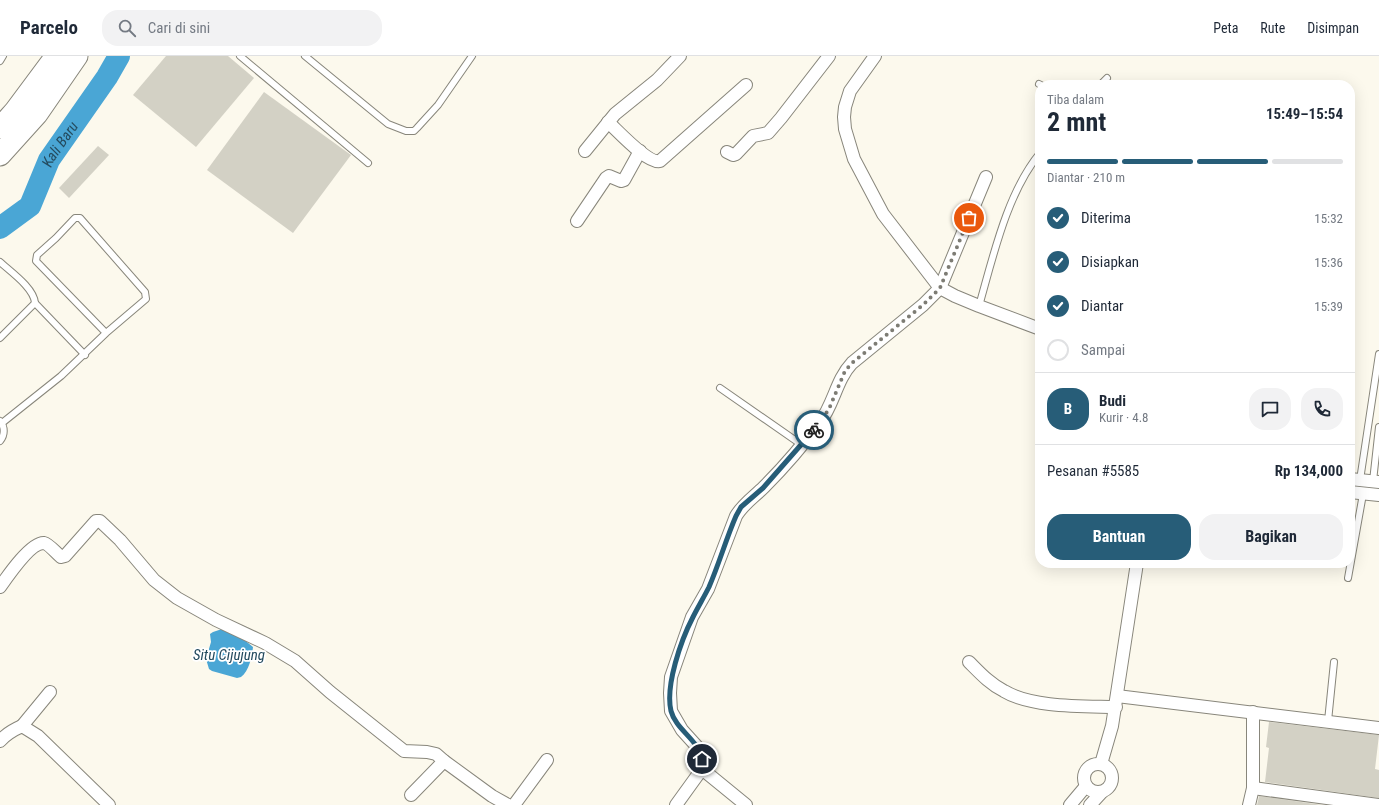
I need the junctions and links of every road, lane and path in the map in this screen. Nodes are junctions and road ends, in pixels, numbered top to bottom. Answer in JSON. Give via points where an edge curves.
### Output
{"nodes":[{"id":1,"x":3,"y":56,"type":"edge"},
{"id":2,"x":55,"y":56,"type":"edge"},
{"id":3,"x":77,"y":56,"type":"edge"},
{"id":4,"x":240,"y":56,"type":"edge"},
{"id":5,"x":305,"y":56,"type":"edge"},
{"id":6,"x":472,"y":56,"type":"edge"},
{"id":7,"x":680,"y":56,"type":"edge"},
{"id":8,"x":829,"y":56,"type":"edge"},
{"id":9,"x":875,"y":56,"type":"edge"},
{"id":10,"x":0,"y":61,"type":"edge"},
{"id":11,"x":746,"y":85,"type":"dead end"},
{"id":12,"x":608,"y":122,"type":"junction"},
{"id":13,"x":0,"y":128,"type":"edge"},
{"id":14,"x":585,"y":151,"type":"dead end"},
{"id":15,"x":640,"y":151,"type":"junction"},
{"id":16,"x":727,"y":152,"type":"dead end"},
{"id":17,"x":0,"y":154,"type":"edge"},
{"id":18,"x":1035,"y":161,"type":"edge"},
{"id":19,"x":368,"y":163,"type":"dead end"},
{"id":20,"x":986,"y":177,"type":"dead end"},
{"id":21,"x":577,"y":221,"type":"dead end"},
{"id":22,"x":0,"y":262,"type":"edge"},
{"id":23,"x":940,"y":288,"type":"junction"},
{"id":24,"x":35,"y":303,"type":"junction"},
{"id":25,"x":979,"y":306,"type":"junction"},
{"id":26,"x":1035,"y":327,"type":"edge"},
{"id":27,"x":106,"y":333,"type":"junction"},
{"id":28,"x":0,"y":338,"type":"edge"},
{"id":29,"x":84,"y":354,"type":"junction"},
{"id":30,"x":1379,"y":354,"type":"edge"},
{"id":31,"x":720,"y":388,"type":"dead end"},
{"id":32,"x":1,"y":422,"type":"edge"},
{"id":33,"x":1379,"y":428,"type":"edge"},
{"id":34,"x":0,"y":441,"type":"edge"},
{"id":35,"x":802,"y":445,"type":"junction"},
{"id":36,"x":1355,"y":480,"type":"edge"},
{"id":37,"x":1376,"y":482,"type":"edge"},
{"id":38,"x":1355,"y":493,"type":"edge"},
{"id":39,"x":1363,"y":494,"type":"junction"},
{"id":40,"x":1379,"y":495,"type":"edge"},
{"id":41,"x":1355,"y":539,"type":"edge"},
{"id":42,"x":1136,"y":568,"type":"edge"},
{"id":43,"x":1350,"y":568,"type":"edge"},
{"id":44,"x":1348,"y":578,"type":"dead end"},
{"id":45,"x":0,"y":587,"type":"edge"},
{"id":46,"x":969,"y":662,"type":"dead end"},
{"id":47,"x":1334,"y":662,"type":"dead end"},
{"id":48,"x":50,"y":692,"type":"dead end"},
{"id":49,"x":1117,"y":701,"type":"junction"},
{"id":50,"x":1253,"y":712,"type":"junction"},
{"id":51,"x":1328,"y":721,"type":"junction"},
{"id":52,"x":22,"y":726,"type":"junction"},
{"id":53,"x":1379,"y":728,"type":"edge"},
{"id":54,"x":0,"y":742,"type":"edge"},
{"id":55,"x":547,"y":760,"type":"dead end"},
{"id":56,"x":444,"y":761,"type":"junction"},
{"id":57,"x":1101,"y":764,"type":"junction"},
{"id":58,"x":702,"y":769,"type":"junction"},
{"id":59,"x":1086,"y":786,"type":"junction"},
{"id":60,"x":1253,"y":788,"type":"junction"},
{"id":61,"x":1102,"y":792,"type":"junction"},
{"id":62,"x":411,"y":795,"type":"dead end"},
{"id":63,"x":1324,"y":801,"type":"edge"},
{"id":64,"x":109,"y":805,"type":"edge"},
{"id":65,"x":508,"y":805,"type":"edge"},
{"id":66,"x":514,"y":805,"type":"edge"},
{"id":67,"x":676,"y":805,"type":"edge"},
{"id":68,"x":746,"y":805,"type":"edge"},
{"id":69,"x":1070,"y":805,"type":"edge"},
{"id":70,"x":1090,"y":805,"type":"edge"},
{"id":71,"x":1249,"y":805,"type":"edge"},
{"id":72,"x":1378,"y":805,"type":"edge"}],
"edges":[{"from":1,"to":10,"type":"lane"},
{"from":2,"to":13,"type":"highway"},
{"from":3,"to":17,"type":"highway","via":[[37,114]]},
{"from":4,"to":19,"type":"lane"},
{"from":5,"to":6,"type":"lane","via":[[388,124],[410,132],[414,131],[438,105]]},
{"from":7,"to":12,"type":"street","via":[[657,80],[620,109]]},
{"from":8,"to":16,"type":"street","via":[[768,133],[753,136],[736,154]]},
{"from":9,"to":23,"type":"street","via":[[854,84],[847,99],[844,117],[849,144],[854,159],[883,214]]},
{"from":11,"to":15,"type":"street","via":[[660,161],[653,161]]},
{"from":12,"to":14,"type":"street"},
{"from":12,"to":15,"type":"street"},
{"from":15,"to":21,"type":"street","via":[[624,180],[609,176],[606,178]]},
{"from":18,"to":25,"type":"lane","via":[[1016,192],[1003,222]]},
{"from":20,"to":23,"type":"street"},
{"from":22,"to":24,"type":"lane","via":[[31,291]]},
{"from":23,"to":25,"type":"street"},
{"from":23,"to":35,"type":"street","via":[[852,363],[845,371],[829,409]]},
{"from":24,"to":28,"type":"lane"},
{"from":24,"to":29,"type":"lane"},
{"from":25,"to":26,"type":"street"},
{"from":27,"to":27,"type":"lane","via":[[146,300],[145,292],[80,218],[75,218],[37,255],[36,261]]},
{"from":27,"to":29,"type":"lane"},
{"from":29,"to":32,"type":"lane","via":[[56,380]]},
{"from":30,"to":36,"type":"lane"},
{"from":31,"to":35,"type":"lane"},
{"from":32,"to":34,"type":"lane","via":[[4,434]]},
{"from":33,"to":37,"type":"lane"},
{"from":35,"to":58,"type":"street","via":[[763,488],[741,507],[708,589],[692,617],[671,677],[671,711],[682,730],[701,751]]},
{"from":36,"to":37,"type":"street"},
{"from":38,"to":39,"type":"street"},
{"from":39,"to":40,"type":"street"},
{"from":39,"to":41,"type":"lane"},
{"from":42,"to":49,"type":"street"},
{"from":43,"to":44,"type":"lane"},
{"from":45,"to":56,"type":"street","via":[[38,544],[46,544],[60,557],[65,556],[96,521],[100,521],[154,580],[177,598],[295,661],[404,751],[436,754]]},
{"from":46,"to":49,"type":"street","via":[[987,680],[1005,692],[1023,699],[1062,706]]},
{"from":47,"to":51,"type":"lane"},
{"from":48,"to":52,"type":"street"},
{"from":49,"to":50,"type":"street"},
{"from":49,"to":57,"type":"street"},
{"from":50,"to":51,"type":"street"},
{"from":50,"to":60,"type":"street"},
{"from":51,"to":53,"type":"street"},
{"from":52,"to":54,"type":"street","via":[[4,736]]},
{"from":52,"to":64,"type":"street","via":[[38,736]]},
{"from":55,"to":66,"type":"street"},
{"from":56,"to":62,"type":"street"},
{"from":56,"to":65,"type":"street"},
{"from":57,"to":59,"type":"street","via":[[1088,767],[1084,780]]},
{"from":57,"to":61,"type":"street","via":[[1112,771],[1113,778],[1112,784]]},
{"from":58,"to":67,"type":"street"},
{"from":58,"to":68,"type":"street"},
{"from":59,"to":61,"type":"street","via":[[1098,793]]},
{"from":59,"to":69,"type":"street"},
{"from":60,"to":63,"type":"street"},
{"from":60,"to":71,"type":"street"},
{"from":61,"to":70,"type":"street"},
{"from":63,"to":72,"type":"street"}]}
